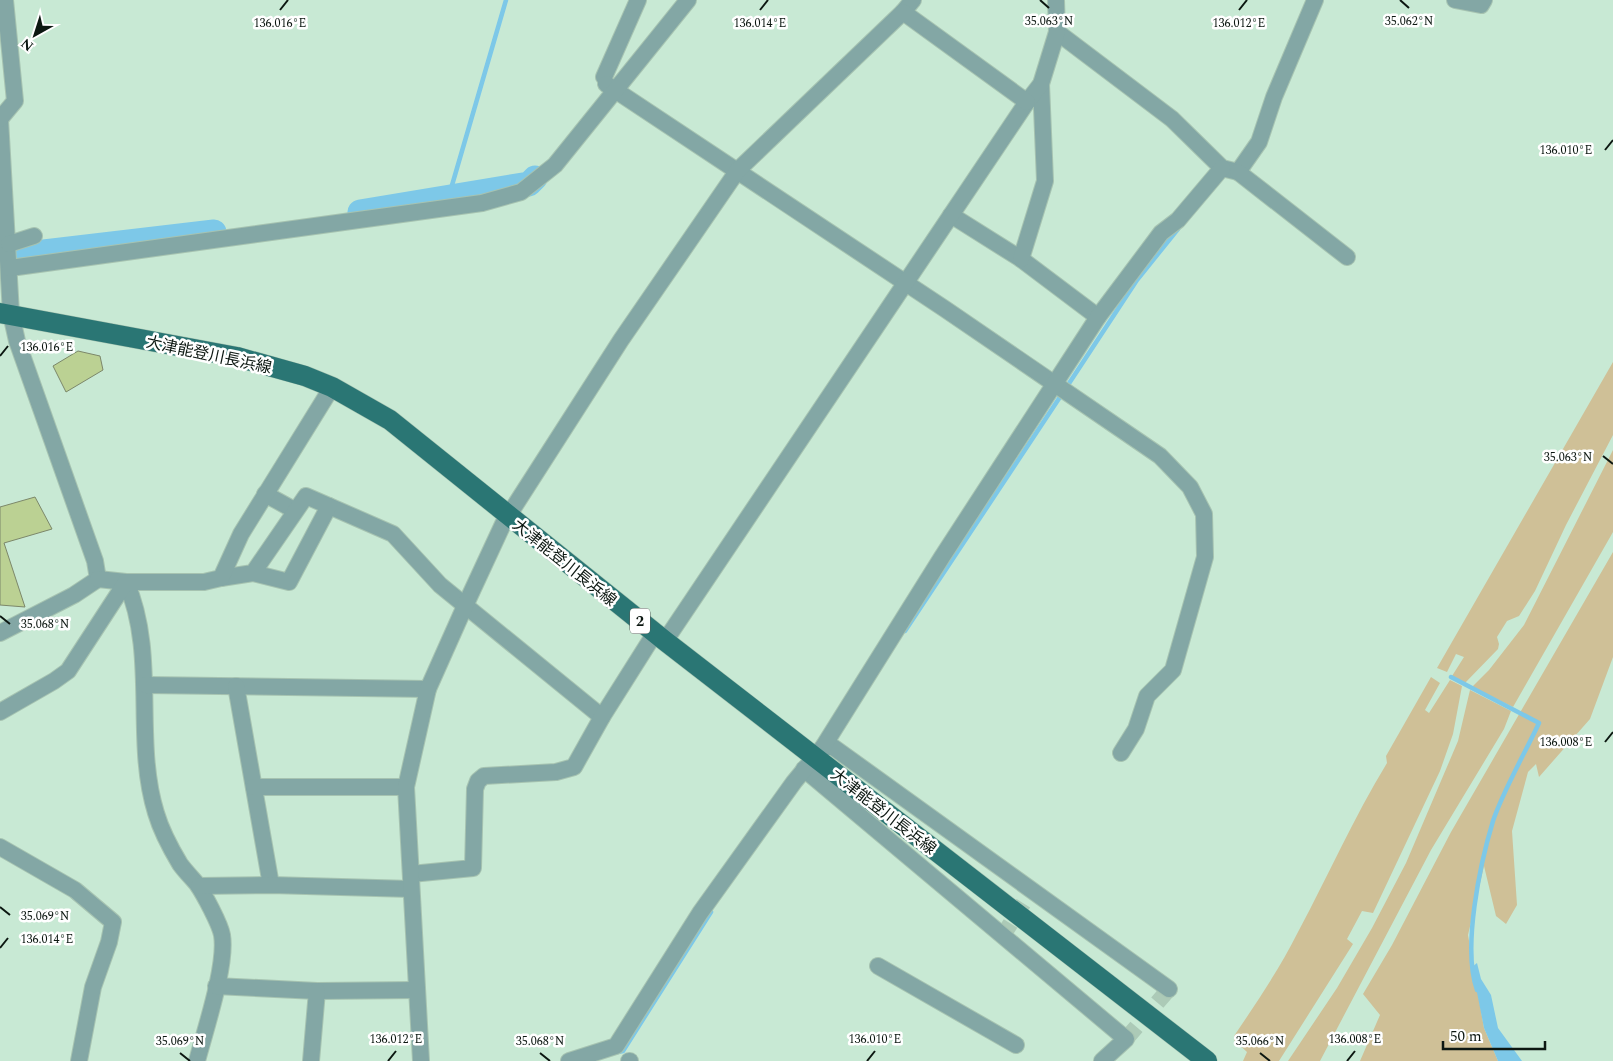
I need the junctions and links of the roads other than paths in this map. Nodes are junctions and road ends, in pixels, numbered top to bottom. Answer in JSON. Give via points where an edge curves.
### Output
{"nodes":[{"id":1,"x":5,"y":0,"type":"edge"},
{"id":2,"x":638,"y":0,"type":"edge"},
{"id":3,"x":688,"y":0,"type":"edge"},
{"id":4,"x":1056,"y":0,"type":"edge"},
{"id":5,"x":1315,"y":0,"type":"edge"},
{"id":6,"x":1455,"y":0,"type":"edge"},
{"id":7,"x":1484,"y":0,"type":"edge"},
{"id":8,"x":908,"y":6,"type":"edge"},
{"id":9,"x":1057,"y":32,"type":"junction"},
{"id":10,"x":609,"y":84,"type":"junction"},
{"id":11,"x":1041,"y":84,"type":"junction"},
{"id":12,"x":1027,"y":102,"type":"junction"},
{"id":13,"x":0,"y":119,"type":"edge"},
{"id":14,"x":738,"y":170,"type":"junction"},
{"id":15,"x":1230,"y":170,"type":"junction"},
{"id":16,"x":951,"y":215,"type":"junction"},
{"id":17,"x":34,"y":236,"type":"dead end"},
{"id":18,"x":9,"y":244,"type":"junction"},
{"id":19,"x":1347,"y":257,"type":"dead end"},
{"id":20,"x":1020,"y":260,"type":"junction"},
{"id":21,"x":10,"y":268,"type":"junction"},
{"id":22,"x":905,"y":283,"type":"junction"},
{"id":23,"x":6,"y":314,"type":"edge"},
{"id":24,"x":1098,"y":317,"type":"junction"},
{"id":25,"x":332,"y":387,"type":"junction"},
{"id":26,"x":1061,"y":389,"type":"junction"},
{"id":27,"x":265,"y":494,"type":"junction"},
{"id":28,"x":329,"y":506,"type":"junction"},
{"id":29,"x":294,"y":510,"type":"junction"},
{"id":30,"x":509,"y":516,"type":"junction"},
{"id":31,"x":253,"y":573,"type":"junction"},
{"id":32,"x":221,"y":578,"type":"junction"},
{"id":33,"x":98,"y":579,"type":"junction"},
{"id":34,"x":126,"y":582,"type":"junction"},
{"id":35,"x":465,"y":606,"type":"junction"},
{"id":36,"x":0,"y":634,"type":"edge"},
{"id":37,"x":660,"y":637,"type":"junction"},
{"id":38,"x":146,"y":685,"type":"junction"},
{"id":39,"x":236,"y":686,"type":"junction"},
{"id":40,"x":428,"y":689,"type":"junction"},
{"id":41,"x":0,"y":712,"type":"edge"},
{"id":42,"x":602,"y":718,"type":"junction"},
{"id":43,"x":1121,"y":752,"type":"dead end"},
{"id":44,"x":814,"y":758,"type":"junction"},
{"id":45,"x":254,"y":787,"type":"junction"},
{"id":46,"x":406,"y":787,"type":"junction"},
{"id":47,"x":0,"y":847,"type":"edge"},
{"id":48,"x":411,"y":882,"type":"junction"},
{"id":49,"x":271,"y":885,"type":"junction"},
{"id":50,"x":199,"y":886,"type":"junction"},
{"id":51,"x":878,"y":966,"type":"dead end"},
{"id":52,"x":216,"y":986,"type":"junction"},
{"id":53,"x":417,"y":990,"type":"junction"},
{"id":54,"x":1169,"y":990,"type":"dead end"},
{"id":55,"x":316,"y":991,"type":"junction"},
{"id":56,"x":1016,"y":1045,"type":"dead end"},
{"id":57,"x":79,"y":1061,"type":"edge"},
{"id":58,"x":197,"y":1061,"type":"edge"},
{"id":59,"x":312,"y":1061,"type":"edge"},
{"id":60,"x":420,"y":1061,"type":"edge"},
{"id":61,"x":569,"y":1061,"type":"edge"},
{"id":62,"x":1102,"y":1061,"type":"edge"},
{"id":63,"x":1207,"y":1061,"type":"edge"}],
"edges":[{"from":1,"to":13,"type":"street","via":[[15,101]]},
{"from":2,"to":10,"type":"street"},
{"from":3,"to":10,"type":"street"},
{"from":4,"to":9,"type":"street"},
{"from":5,"to":15,"type":"street","via":[[1274,97],[1259,142]]},
{"from":6,"to":7,"type":"street","via":[[1481,5]]},
{"from":8,"to":12,"type":"street"},
{"from":8,"to":14,"type":"street"},
{"from":9,"to":11,"type":"street"},
{"from":9,"to":15,"type":"street","via":[[1172,119]]},
{"from":10,"to":14,"type":"street"},
{"from":10,"to":21,"type":"street","via":[[556,165],[521,192],[490,201]]},
{"from":11,"to":12,"type":"street"},
{"from":11,"to":20,"type":"street","via":[[1045,180]]},
{"from":12,"to":16,"type":"street"},
{"from":13,"to":18,"type":"street"},
{"from":14,"to":22,"type":"street"},
{"from":14,"to":30,"type":"street","via":[[621,340]]},
{"from":15,"to":19,"type":"street"},
{"from":15,"to":24,"type":"street","via":[[1161,233]]},
{"from":16,"to":20,"type":"street"},
{"from":16,"to":22,"type":"street"},
{"from":17,"to":18,"type":"street"},
{"from":18,"to":21,"type":"street"},
{"from":20,"to":24,"type":"street"},
{"from":21,"to":23,"type":"street"},
{"from":22,"to":26,"type":"street"},
{"from":22,"to":37,"type":"street"},
{"from":23,"to":25,"type":"main road","name":"大津能登川長浜線","number":"2","via":[[237,357]]},
{"from":23,"to":33,"type":"street","via":[[95,561]]},
{"from":24,"to":26,"type":"street"},
{"from":25,"to":27,"type":"street"},
{"from":25,"to":30,"type":"main road","name":"大津能登川長浜線","number":"2","via":[[390,420]]},
{"from":26,"to":43,"type":"street","via":[[1160,456],[1190,487],[1204,514],[1205,557],[1173,670],[1146,696],[1136,729]]},
{"from":26,"to":44,"type":"street","via":[[942,557]]},
{"from":27,"to":29,"type":"street"},
{"from":27,"to":32,"type":"street"},
{"from":28,"to":29,"type":"street","via":[[306,496]]},
{"from":28,"to":31,"type":"street","via":[[289,582]]},
{"from":28,"to":35,"type":"street","via":[[393,534],[440,585]]},
{"from":29,"to":31,"type":"street"},
{"from":30,"to":35,"type":"street"},
{"from":30,"to":37,"type":"main road","name":"大津能登川長浜線","number":"2"},
{"from":31,"to":32,"type":"street"},
{"from":32,"to":34,"type":"street","via":[[204,582]]},
{"from":33,"to":34,"type":"street"},
{"from":33,"to":36,"type":"street"},
{"from":34,"to":38,"type":"street","via":[[135,602]]},
{"from":34,"to":41,"type":"street","via":[[68,671]]},
{"from":35,"to":40,"type":"street"},
{"from":35,"to":42,"type":"street"},
{"from":37,"to":42,"type":"street"},
{"from":37,"to":44,"type":"main road","name":"大津能登川長浜線","number":"2"},
{"from":38,"to":39,"type":"street"},
{"from":38,"to":50,"type":"street","via":[[148,777],[156,814],[181,865]]},
{"from":39,"to":40,"type":"street"},
{"from":39,"to":45,"type":"street"},
{"from":40,"to":46,"type":"street"},
{"from":42,"to":48,"type":"street","via":[[574,767],[556,772],[484,776],[478,781],[475,789],[473,868]]},
{"from":44,"to":54,"type":"street","via":[[832,747]]},
{"from":44,"to":61,"type":"street","via":[[700,913],[616,1046]]},
{"from":44,"to":62,"type":"street","via":[[1126,1039]]},
{"from":44,"to":63,"type":"main road","name":"大津能登川長浜線","number":"2"},
{"from":45,"to":46,"type":"street"},
{"from":45,"to":49,"type":"street"},
{"from":46,"to":48,"type":"street"},
{"from":47,"to":57,"type":"street","via":[[75,890],[113,922],[93,987]]},
{"from":48,"to":49,"type":"street"},
{"from":48,"to":53,"type":"street"},
{"from":49,"to":50,"type":"street"},
{"from":50,"to":52,"type":"street","via":[[222,934]]},
{"from":51,"to":56,"type":"street"},
{"from":52,"to":55,"type":"street"},
{"from":52,"to":58,"type":"street"},
{"from":53,"to":55,"type":"street"},
{"from":53,"to":60,"type":"street"},
{"from":55,"to":59,"type":"street"}]}
